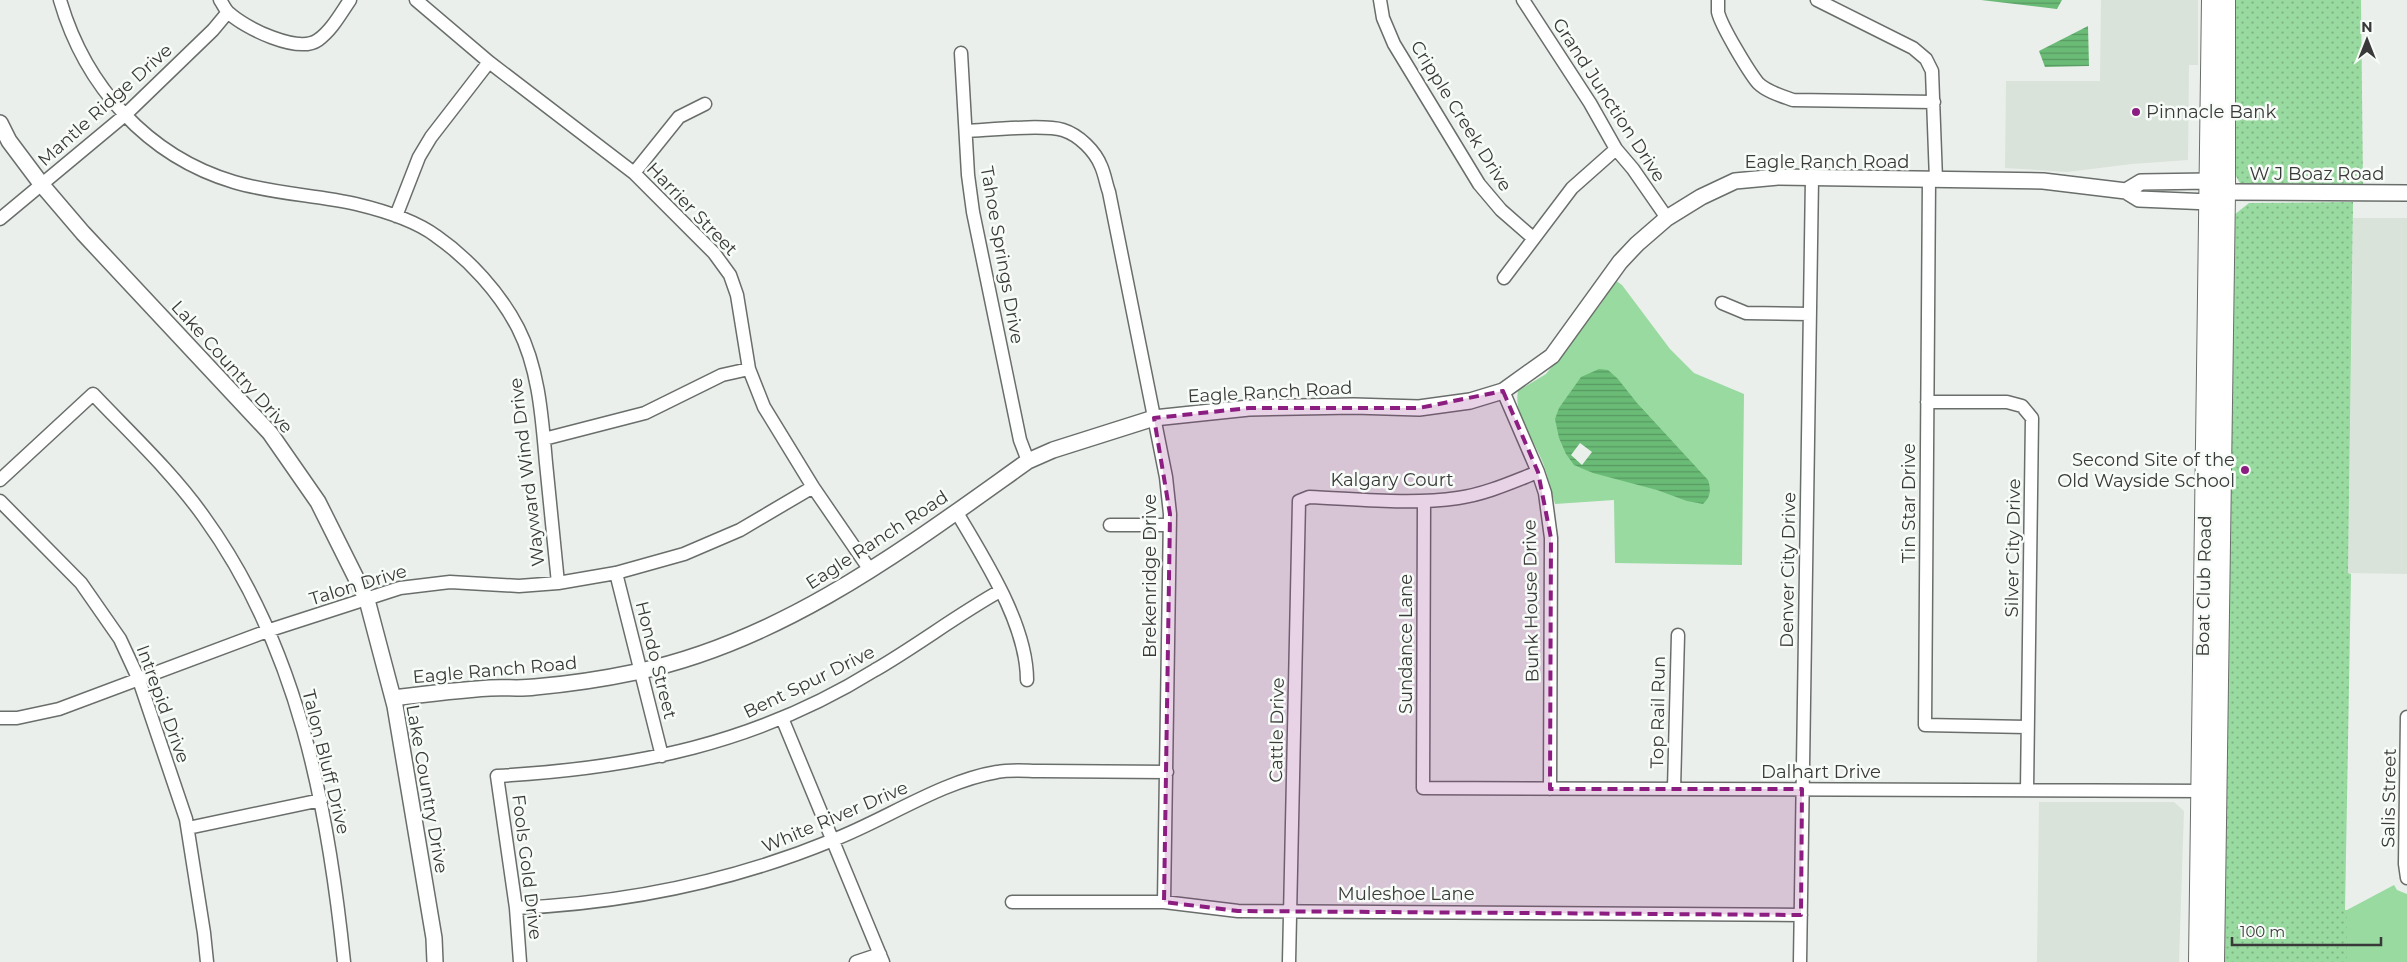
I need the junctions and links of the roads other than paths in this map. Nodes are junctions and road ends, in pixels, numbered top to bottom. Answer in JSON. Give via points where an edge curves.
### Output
{"nodes":[{"id":1,"x":60,"y":0,"type":"edge"},
{"id":2,"x":220,"y":0,"type":"edge"},
{"id":3,"x":350,"y":0,"type":"edge"},
{"id":4,"x":416,"y":0,"type":"edge"},
{"id":5,"x":1380,"y":0,"type":"edge"},
{"id":6,"x":1523,"y":0,"type":"edge"},
{"id":7,"x":1718,"y":0,"type":"edge"},
{"id":8,"x":1817,"y":0,"type":"edge"},
{"id":9,"x":2211,"y":0,"type":"edge"},
{"id":10,"x":2226,"y":0,"type":"edge"},
{"id":11,"x":228,"y":12,"type":"junction"},
{"id":12,"x":961,"y":53,"type":"dead end"},
{"id":13,"x":489,"y":62,"type":"junction"},
{"id":14,"x":1934,"y":102,"type":"junction"},
{"id":15,"x":705,"y":104,"type":"dead end"},
{"id":16,"x":125,"y":115,"type":"junction"},
{"id":17,"x":0,"y":123,"type":"edge"},
{"id":18,"x":966,"y":131,"type":"junction"},
{"id":19,"x":1616,"y":149,"type":"junction"},
{"id":20,"x":634,"y":174,"type":"junction"},
{"id":21,"x":1812,"y":178,"type":"junction"},
{"id":22,"x":1932,"y":180,"type":"junction"},
{"id":23,"x":2210,"y":181,"type":"junction"},
{"id":24,"x":42,"y":185,"type":"junction"},
{"id":25,"x":2126,"y":191,"type":"junction"},
{"id":26,"x":2226,"y":192,"type":"junction"},
{"id":27,"x":2407,"y":193,"type":"edge"},
{"id":28,"x":2210,"y":202,"type":"junction"},
{"id":29,"x":396,"y":216,"type":"junction"},
{"id":30,"x":1667,"y":218,"type":"junction"},
{"id":31,"x":0,"y":219,"type":"edge"},
{"id":32,"x":1533,"y":238,"type":"junction"},
{"id":33,"x":1504,"y":278,"type":"dead end"},
{"id":34,"x":1722,"y":303,"type":"dead end"},
{"id":35,"x":1810,"y":314,"type":"junction"},
{"id":36,"x":749,"y":369,"type":"junction"},
{"id":37,"x":1503,"y":391,"type":"junction"},
{"id":38,"x":1927,"y":402,"type":"junction"},
{"id":39,"x":1154,"y":418,"type":"junction"},
{"id":40,"x":544,"y":439,"type":"junction"},
{"id":41,"x":1028,"y":461,"type":"junction"},
{"id":42,"x":1538,"y":472,"type":"junction"},
{"id":43,"x":0,"y":480,"type":"edge"},
{"id":44,"x":813,"y":486,"type":"junction"},
{"id":45,"x":1302,"y":499,"type":"joint"},
{"id":46,"x":0,"y":500,"type":"edge"},
{"id":47,"x":1424,"y":500,"type":"junction"},
{"id":48,"x":956,"y":511,"type":"junction"},
{"id":49,"x":1110,"y":525,"type":"dead end"},
{"id":50,"x":1170,"y":525,"type":"junction"},
{"id":51,"x":870,"y":570,"type":"junction"},
{"id":52,"x":616,"y":573,"type":"junction"},
{"id":53,"x":558,"y":583,"type":"junction"},
{"id":54,"x":1000,"y":591,"type":"junction"},
{"id":55,"x":367,"y":600,"type":"junction"},
{"id":56,"x":270,"y":630,"type":"junction"},
{"id":57,"x":1678,"y":635,"type":"dead end"},
{"id":58,"x":640,"y":671,"type":"junction"},
{"id":59,"x":139,"y":680,"type":"junction"},
{"id":60,"x":1027,"y":680,"type":"dead end"},
{"id":61,"x":393,"y":698,"type":"junction"},
{"id":62,"x":2407,"y":717,"type":"edge"},
{"id":63,"x":0,"y":718,"type":"edge"},
{"id":64,"x":782,"y":718,"type":"junction"},
{"id":65,"x":2027,"y":727,"type":"junction"},
{"id":66,"x":662,"y":756,"type":"junction"},
{"id":67,"x":2407,"y":762,"type":"edge"},
{"id":68,"x":1167,"y":772,"type":"junction"},
{"id":69,"x":497,"y":776,"type":"joint"},
{"id":70,"x":1423,"y":788,"type":"joint"},
{"id":71,"x":1550,"y":789,"type":"junction"},
{"id":72,"x":1674,"y":789,"type":"junction"},
{"id":73,"x":1802,"y":789,"type":"junction"},
{"id":74,"x":2027,"y":790,"type":"junction"},
{"id":75,"x":2209,"y":791,"type":"junction"},
{"id":76,"x":321,"y":800,"type":"junction"},
{"id":77,"x":188,"y":828,"type":"junction"},
{"id":78,"x":834,"y":840,"type":"junction"},
{"id":79,"x":2407,"y":878,"type":"edge"},
{"id":80,"x":1012,"y":902,"type":"dead end"},
{"id":81,"x":1164,"y":902,"type":"junction"},
{"id":82,"x":516,"y":908,"type":"junction"},
{"id":83,"x":1291,"y":911,"type":"junction"},
{"id":84,"x":1801,"y":915,"type":"junction"},
{"id":85,"x":882,"y":958,"type":"edge"},
{"id":86,"x":207,"y":962,"type":"edge"},
{"id":87,"x":344,"y":962,"type":"edge"},
{"id":88,"x":436,"y":962,"type":"edge"},
{"id":89,"x":520,"y":962,"type":"edge"},
{"id":90,"x":856,"y":962,"type":"edge"},
{"id":91,"x":1289,"y":962,"type":"edge"},
{"id":92,"x":1800,"y":962,"type":"edge"},
{"id":93,"x":2198,"y":962,"type":"edge"},
{"id":94,"x":2215,"y":962,"type":"edge"}],
"edges":[{"from":1,"to":16,"type":"street","name":"Wayward Wind Drive","via":[[72,38],[86,64]]},
{"from":2,"to":11,"type":"street"},
{"from":3,"to":11,"type":"street","via":[[318,40],[305,44],[293,44],[250,28]]},
{"from":4,"to":13,"type":"street","name":"Harrier Street"},
{"from":5,"to":32,"type":"street","name":"Cripple Creek Drive","via":[[1383,18],[1394,44],[1479,184],[1501,210]]},
{"from":6,"to":19,"type":"street","name":"Grand Junction Drive","via":[[1590,102]]},
{"from":7,"to":14,"type":"street","via":[[1724,26],[1740,53],[1759,84],[1775,94],[1793,100]]},
{"from":8,"to":14,"type":"street","name":"Tin Star Drive","via":[[1913,48],[1926,59],[1932,71]]},
{"from":9,"to":23,"type":"main road","name":"Boat Club Road"},
{"from":10,"to":26,"type":"main road","name":"Boat Club Road"},
{"from":11,"to":16,"type":"street","name":"Mantle Ridge Drive"},
{"from":12,"to":18,"type":"street","name":"Tahoe Springs Drive"},
{"from":13,"to":20,"type":"street","name":"Harrier Street"},
{"from":13,"to":29,"type":"street","via":[[419,157]]},
{"from":14,"to":22,"type":"street","name":"Tin Star Drive"},
{"from":15,"to":20,"type":"street","via":[[679,117]]},
{"from":16,"to":24,"type":"street","name":"Mantle Ridge Drive"},
{"from":16,"to":29,"type":"street","name":"Wayward Wind Drive","via":[[134,126],[206,172],[235,182],[356,204]]},
{"from":17,"to":24,"type":"street","name":"Lake Country Drive","via":[[9,141]]},
{"from":18,"to":39,"type":"street","name":"Brekenridge Drive","via":[[1062,130],[1077,137],[1101,165]]},
{"from":18,"to":41,"type":"street","name":"Tahoe Springs Drive","via":[[974,212],[1020,440]]},
{"from":19,"to":30,"type":"street","name":"Grand Junction Drive"},
{"from":19,"to":32,"type":"street","via":[[1572,188]]},
{"from":20,"to":36,"type":"street","name":"Harrier Street","via":[[714,253],[730,275],[737,295]]},
{"from":21,"to":22,"type":"street","name":"Eagle Ranch Road"},
{"from":21,"to":30,"type":"street","name":"Eagle Ranch Road","via":[[1736,181]]},
{"from":21,"to":35,"type":"street","name":"Denver City Drive"},
{"from":22,"to":25,"type":"street","name":"Eagle Ranch Road","via":[[2043,181]]},
{"from":22,"to":38,"type":"street","name":"Tin Star Drive"},
{"from":23,"to":25,"type":"street","name":"Eagle Ranch Road","via":[[2141,182]]},
{"from":23,"to":26,"type":"street"},
{"from":23,"to":28,"type":"main road","name":"Boat Club Road"},
{"from":24,"to":31,"type":"street","name":"Mantle Ridge Drive"},
{"from":24,"to":55,"type":"street","name":"Lake Country Drive","via":[[270,432],[318,502]]},
{"from":25,"to":28,"type":"street","name":"Eagle Ranch Road","via":[[2139,199]]},
{"from":26,"to":27,"type":"street","name":"W J Boaz Road"},
{"from":26,"to":28,"type":"street"},
{"from":26,"to":75,"type":"main road","name":"Boat Club Road"},
{"from":28,"to":75,"type":"main road","name":"Boat Club Road"},
{"from":29,"to":40,"type":"street","name":"Wayward Wind Drive","via":[[436,235],[489,284],[505,307],[519,329],[529,357],[538,391]]},
{"from":30,"to":37,"type":"street","name":"Eagle Ranch Road","via":[[1620,262],[1552,356]]},
{"from":32,"to":33,"type":"street"},
{"from":34,"to":35,"type":"street","via":[[1746,313]]},
{"from":35,"to":73,"type":"street","name":"Denver City Drive"},
{"from":36,"to":40,"type":"street","via":[[722,375],[645,413]]},
{"from":36,"to":44,"type":"street","name":"Harrier Street","via":[[764,407]]},
{"from":37,"to":39,"type":"street","name":"Eagle Ranch Road","via":[[1470,401],[1419,408],[1250,408]]},
{"from":37,"to":42,"type":"street","name":"Bunk House Drive"},
{"from":38,"to":65,"type":"street","name":"Silver City Drive","via":[[2007,402],[2022,406],[2032,418]]},
{"from":38,"to":65,"type":"street","name":"Tin Star Drive","via":[[1925,725]]},
{"from":39,"to":41,"type":"street","name":"Eagle Ranch Road"},
{"from":39,"to":50,"type":"street","name":"Brekenridge Drive","via":[[1166,478]]},
{"from":40,"to":53,"type":"street","name":"Wayward Wind Drive"},
{"from":41,"to":48,"type":"street","name":"Eagle Ranch Road"},
{"from":42,"to":47,"type":"street","name":"Kalgary Court","via":[[1477,495]]},
{"from":42,"to":71,"type":"street","name":"Bunk House Drive","via":[[1552,538]]},
{"from":43,"to":56,"type":"street","name":"Talon Bluff Drive","via":[[93,394],[177,482],[204,516],[248,586]]},
{"from":44,"to":51,"type":"street","name":"Harrier Street"},
{"from":44,"to":52,"type":"street","name":"Talon Drive","via":[[740,530],[684,554]]},
{"from":45,"to":47,"type":"street","name":"Kalgary Court"},
{"from":45,"to":83,"type":"street","name":"Cattle Drive","via":[[1298,506]]},
{"from":46,"to":59,"type":"street","name":"Intrepid Drive","via":[[81,582],[120,639]]},
{"from":47,"to":70,"type":"street","name":"Sundance Lane"},
{"from":48,"to":51,"type":"street","name":"Eagle Ranch Road"},
{"from":48,"to":54,"type":"street"},
{"from":49,"to":50,"type":"street"},
{"from":50,"to":68,"type":"street","name":"Brekenridge Drive"},
{"from":51,"to":58,"type":"street","name":"Eagle Ranch Road","via":[[804,610],[754,634],[696,656]]},
{"from":52,"to":53,"type":"street","name":"Talon Drive"},
{"from":52,"to":58,"type":"street","name":"Hondo Street"},
{"from":53,"to":55,"type":"street","name":"Talon Drive","via":[[519,586],[450,582],[424,584],[400,588]]},
{"from":54,"to":60,"type":"street","via":[[1024,645]]},
{"from":54,"to":64,"type":"street","name":"Bent Spur Drive","via":[[875,671]]},
{"from":55,"to":56,"type":"street","name":"Talon Drive"},
{"from":55,"to":61,"type":"street","name":"Lake Country Drive"},
{"from":56,"to":59,"type":"street","name":"Talon Drive"},
{"from":56,"to":76,"type":"street","name":"Talon Bluff Drive","via":[[300,714]]},
{"from":57,"to":72,"type":"street","name":"Top Rail Run"},
{"from":58,"to":61,"type":"street","name":"Eagle Ranch Road","via":[[534,688],[492,688]]},
{"from":58,"to":66,"type":"street","name":"Hondo Street"},
{"from":59,"to":63,"type":"street","name":"Talon Drive","via":[[59,709],[17,718]]},
{"from":59,"to":77,"type":"street","name":"Intrepid Drive"},
{"from":61,"to":88,"type":"street","name":"Lake Country Drive"},
{"from":62,"to":67,"type":"street","name":"Salis Street"},
{"from":64,"to":66,"type":"street","name":"Bent Spur Drive","via":[[727,739]]},
{"from":64,"to":78,"type":"street"},
{"from":65,"to":74,"type":"street","name":"Silver City Drive"},
{"from":66,"to":69,"type":"street","name":"Bent Spur Drive","via":[[616,765]]},
{"from":67,"to":79,"type":"street","name":"Salis Street"},
{"from":68,"to":78,"type":"street","name":"White River Drive","via":[[998,772],[961,781]]},
{"from":68,"to":81,"type":"street","name":"Brekenridge Drive"},
{"from":69,"to":82,"type":"street","name":"Fools Gold Drive"},
{"from":70,"to":71,"type":"street","name":"Dalhart Drive"},
{"from":71,"to":72,"type":"street","name":"Dalhart Drive"},
{"from":72,"to":73,"type":"street","name":"Dalhart Drive"},
{"from":73,"to":74,"type":"street","name":"Dalhart Drive"},
{"from":73,"to":84,"type":"street","name":"Denver City Drive"},
{"from":74,"to":75,"type":"street","name":"Dalhart Drive"},
{"from":75,"to":93,"type":"main road","name":"Boat Club Road"},
{"from":75,"to":94,"type":"main road","name":"Boat Club Road"},
{"from":76,"to":77,"type":"street"},
{"from":76,"to":87,"type":"street","name":"Talon Bluff Drive","via":[[335,879]]},
{"from":77,"to":86,"type":"street","name":"Intrepid Drive"},
{"from":78,"to":82,"type":"street","name":"White River Drive","via":[[760,868],[695,885],[573,905]]},
{"from":78,"to":85,"type":"street"},
{"from":80,"to":81,"type":"street","name":"Muleshoe Lane"},
{"from":81,"to":83,"type":"street","name":"Muleshoe Lane","via":[[1238,911]]},
{"from":82,"to":89,"type":"street","name":"Fools Gold Drive"},
{"from":83,"to":84,"type":"street","name":"Muleshoe Lane"},
{"from":83,"to":91,"type":"street","name":"Cattle Drive"},
{"from":84,"to":92,"type":"street","name":"Denver City Drive"},
{"from":85,"to":90,"type":"street"}]}
